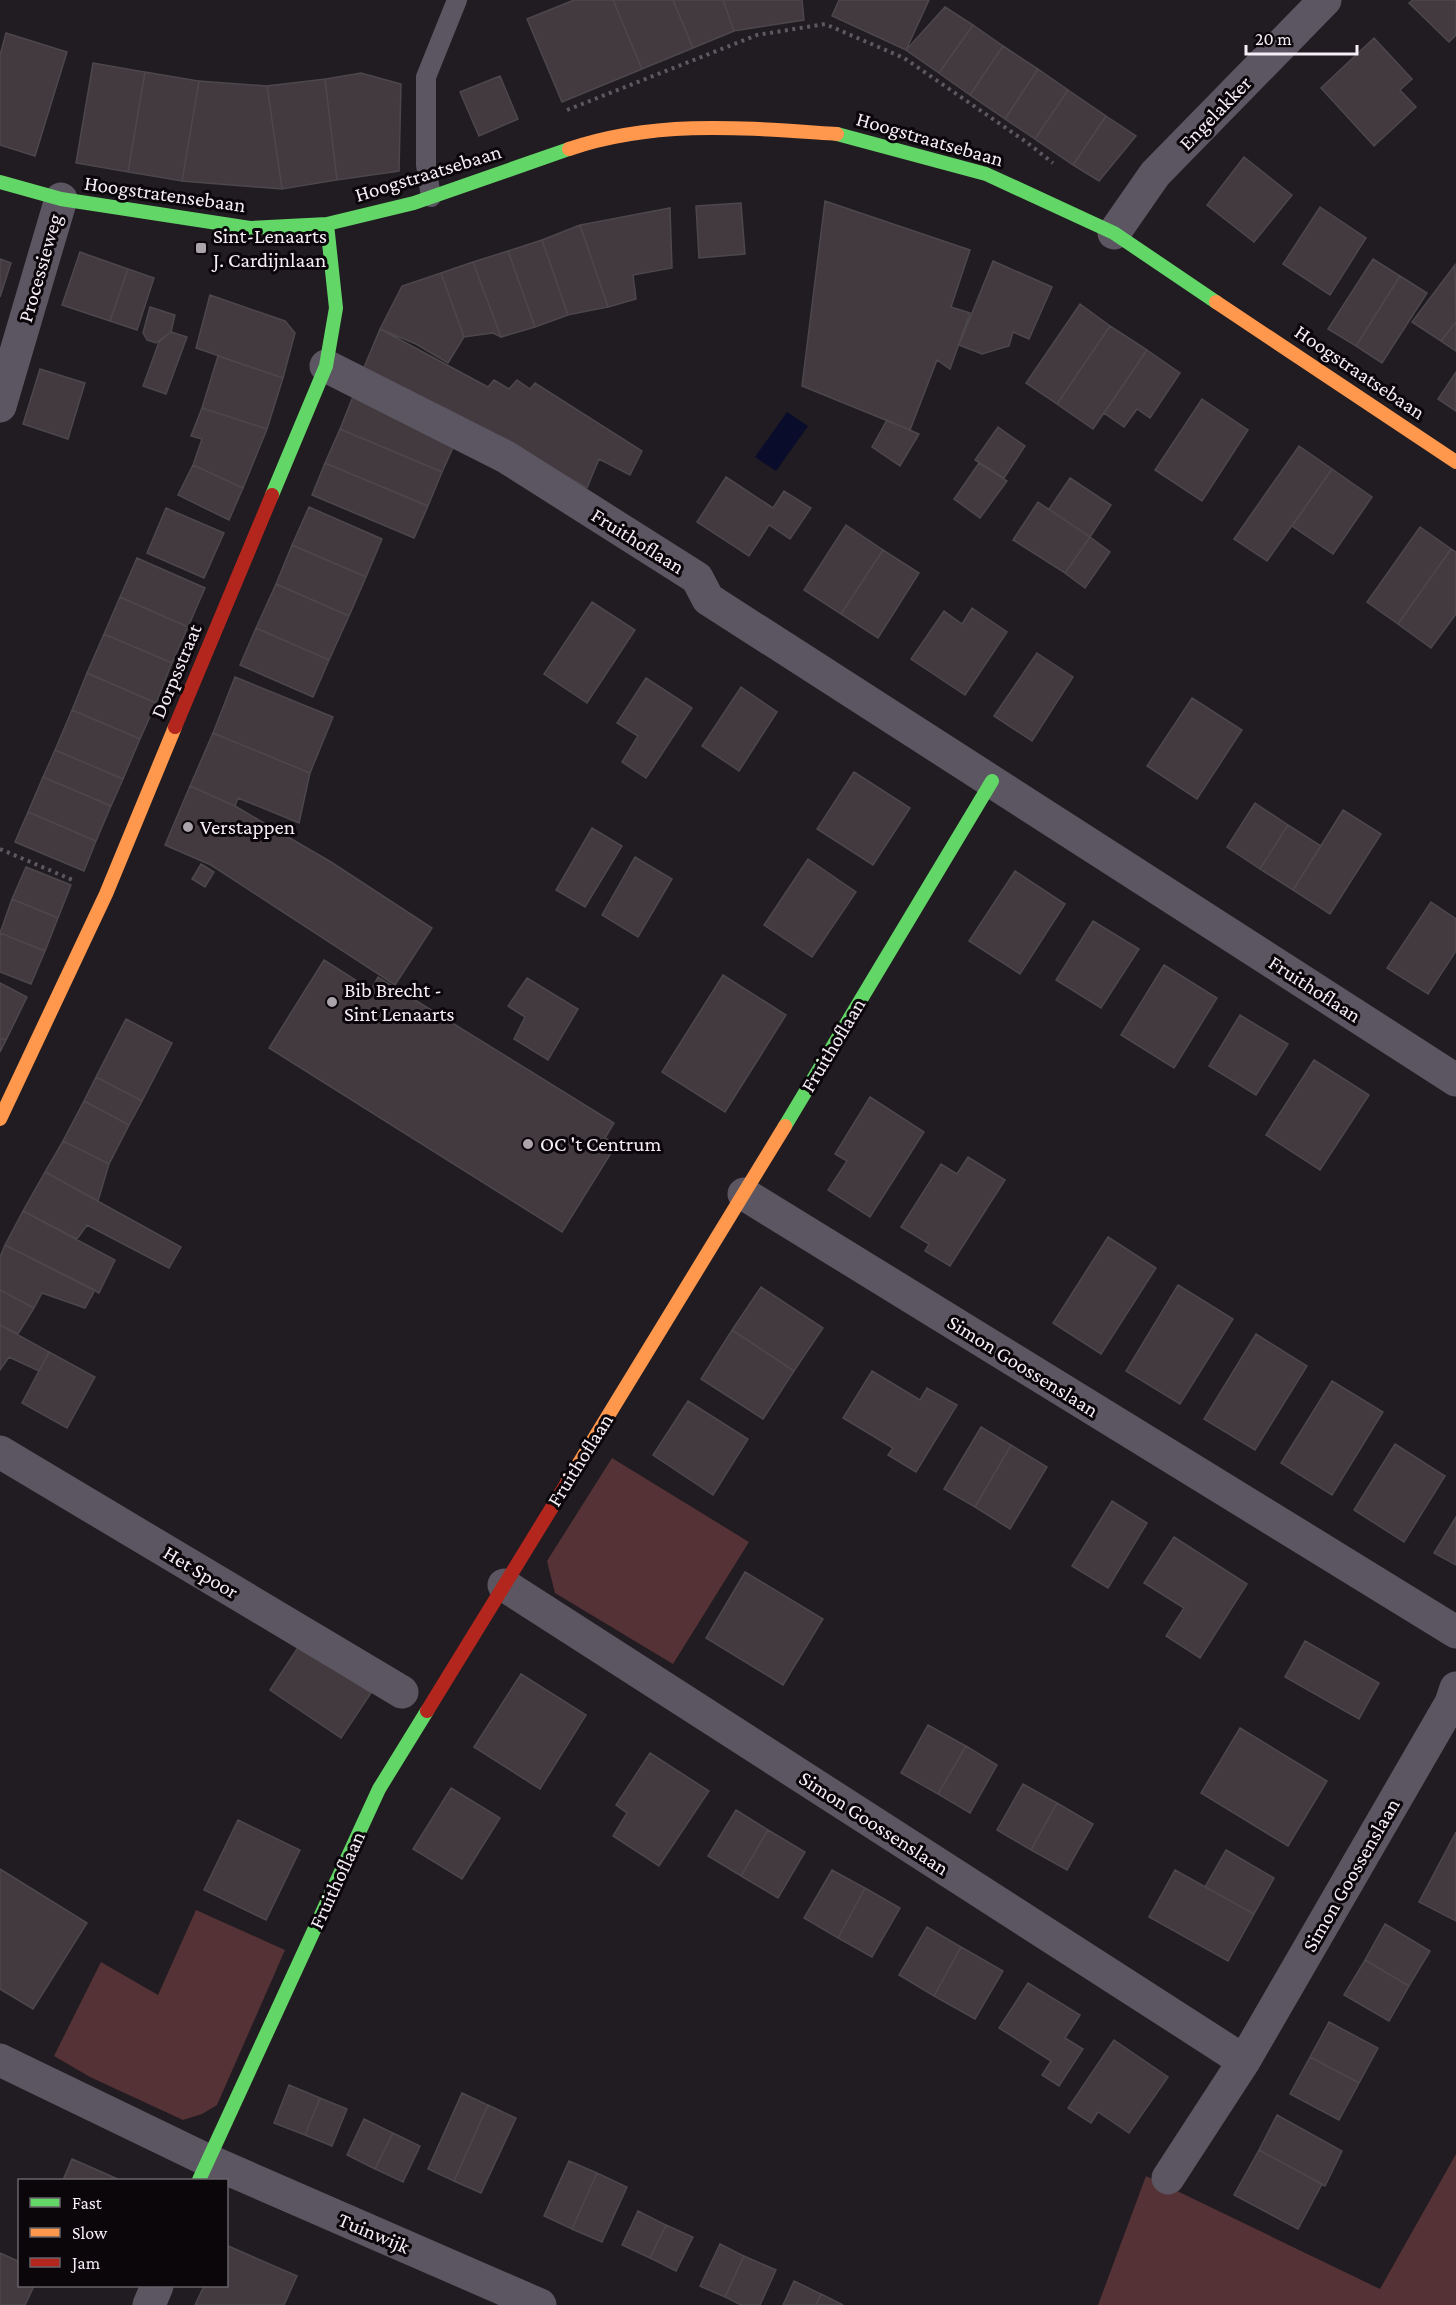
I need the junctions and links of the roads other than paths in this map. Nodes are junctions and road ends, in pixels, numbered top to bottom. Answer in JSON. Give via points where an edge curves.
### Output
{"nodes":[{"id":1,"x":457,"y":0,"type":"edge"},
{"id":2,"x":1325,"y":0,"type":"edge"},
{"id":3,"x":0,"y":182,"type":"edge"},
{"id":4,"x":431,"y":197,"type":"junction"},
{"id":5,"x":60,"y":199,"type":"junction"},
{"id":6,"x":327,"y":224,"type":"junction"},
{"id":7,"x":1114,"y":233,"type":"junction"},
{"id":8,"x":326,"y":366,"type":"junction"},
{"id":9,"x":0,"y":406,"type":"edge"},
{"id":10,"x":1456,"y":462,"type":"edge"},
{"id":11,"x":992,"y":781,"type":"junction"},
{"id":12,"x":1456,"y":1080,"type":"edge"},
{"id":13,"x":0,"y":1119,"type":"edge"},
{"id":14,"x":744,"y":1194,"type":"junction"},
{"id":15,"x":0,"y":1452,"type":"edge"},
{"id":16,"x":504,"y":1585,"type":"junction"},
{"id":17,"x":1456,"y":1632,"type":"edge"},
{"id":18,"x":1456,"y":1688,"type":"edge"},
{"id":19,"x":402,"y":1692,"type":"dead end"},
{"id":20,"x":0,"y":2060,"type":"edge"},
{"id":21,"x":1244,"y":2061,"type":"junction"},
{"id":22,"x":203,"y":2170,"type":"edge"},
{"id":23,"x":1168,"y":2178,"type":"dead end"},
{"id":24,"x":225,"y":2179,"type":"edge"},
{"id":25,"x":228,"y":2180,"type":"edge"},
{"id":26,"x":157,"y":2287,"type":"edge"},
{"id":27,"x":149,"y":2305,"type":"edge"},
{"id":28,"x":540,"y":2305,"type":"edge"}],
"edges":[{"from":1,"to":4,"type":"lane","via":[[426,77],[426,165]]},
{"from":2,"to":7,"type":"street","name":"Engelakker","via":[[1155,174]]},
{"from":3,"to":5,"type":"street","name":"Hoogstratensebaan"},
{"from":4,"to":6,"type":"street","name":"Hoogstraatsebaan"},
{"from":4,"to":7,"type":"street","name":"Hoogstraatsebaan","via":[[582,145],[647,130],[712,126],[849,137],[986,174]]},
{"from":5,"to":6,"type":"street","name":"Hoogstratensebaan","via":[[250,228]]},
{"from":5,"to":9,"type":"street","name":"Processieweg"},
{"from":6,"to":8,"type":"street","name":"Dorpsstraat","via":[[336,308]]},
{"from":7,"to":10,"type":"street","name":"Hoogstraatsebaan"},
{"from":8,"to":11,"type":"street","name":"Fruithoflaan","via":[[516,464],[697,578],[708,599]]},
{"from":8,"to":13,"type":"street","name":"Dorpsstraat","via":[[106,894]]},
{"from":11,"to":12,"type":"street","name":"Fruithoflaan"},
{"from":11,"to":14,"type":"street","name":"Fruithoflaan"},
{"from":14,"to":16,"type":"street","name":"Fruithoflaan"},
{"from":14,"to":17,"type":"street","name":"Simon Goossenslaan"},
{"from":15,"to":19,"type":"street","name":"Het Spoor"},
{"from":16,"to":21,"type":"street","name":"Simon Goossenslaan"},
{"from":16,"to":22,"type":"street","name":"Fruithoflaan","via":[[379,1789]]},
{"from":18,"to":21,"type":"street","name":"Simon Goossenslaan","via":[[1439,1724]]},
{"from":20,"to":22,"type":"street","name":"Tuinwijk"},
{"from":21,"to":23,"type":"street","name":"Simon Goossenslaan"},
{"from":22,"to":24,"type":"street","name":"Tuinwijk"},
{"from":25,"to":28,"type":"street","name":"Tuinwijk"},
{"from":26,"to":27,"type":"street"}]}
